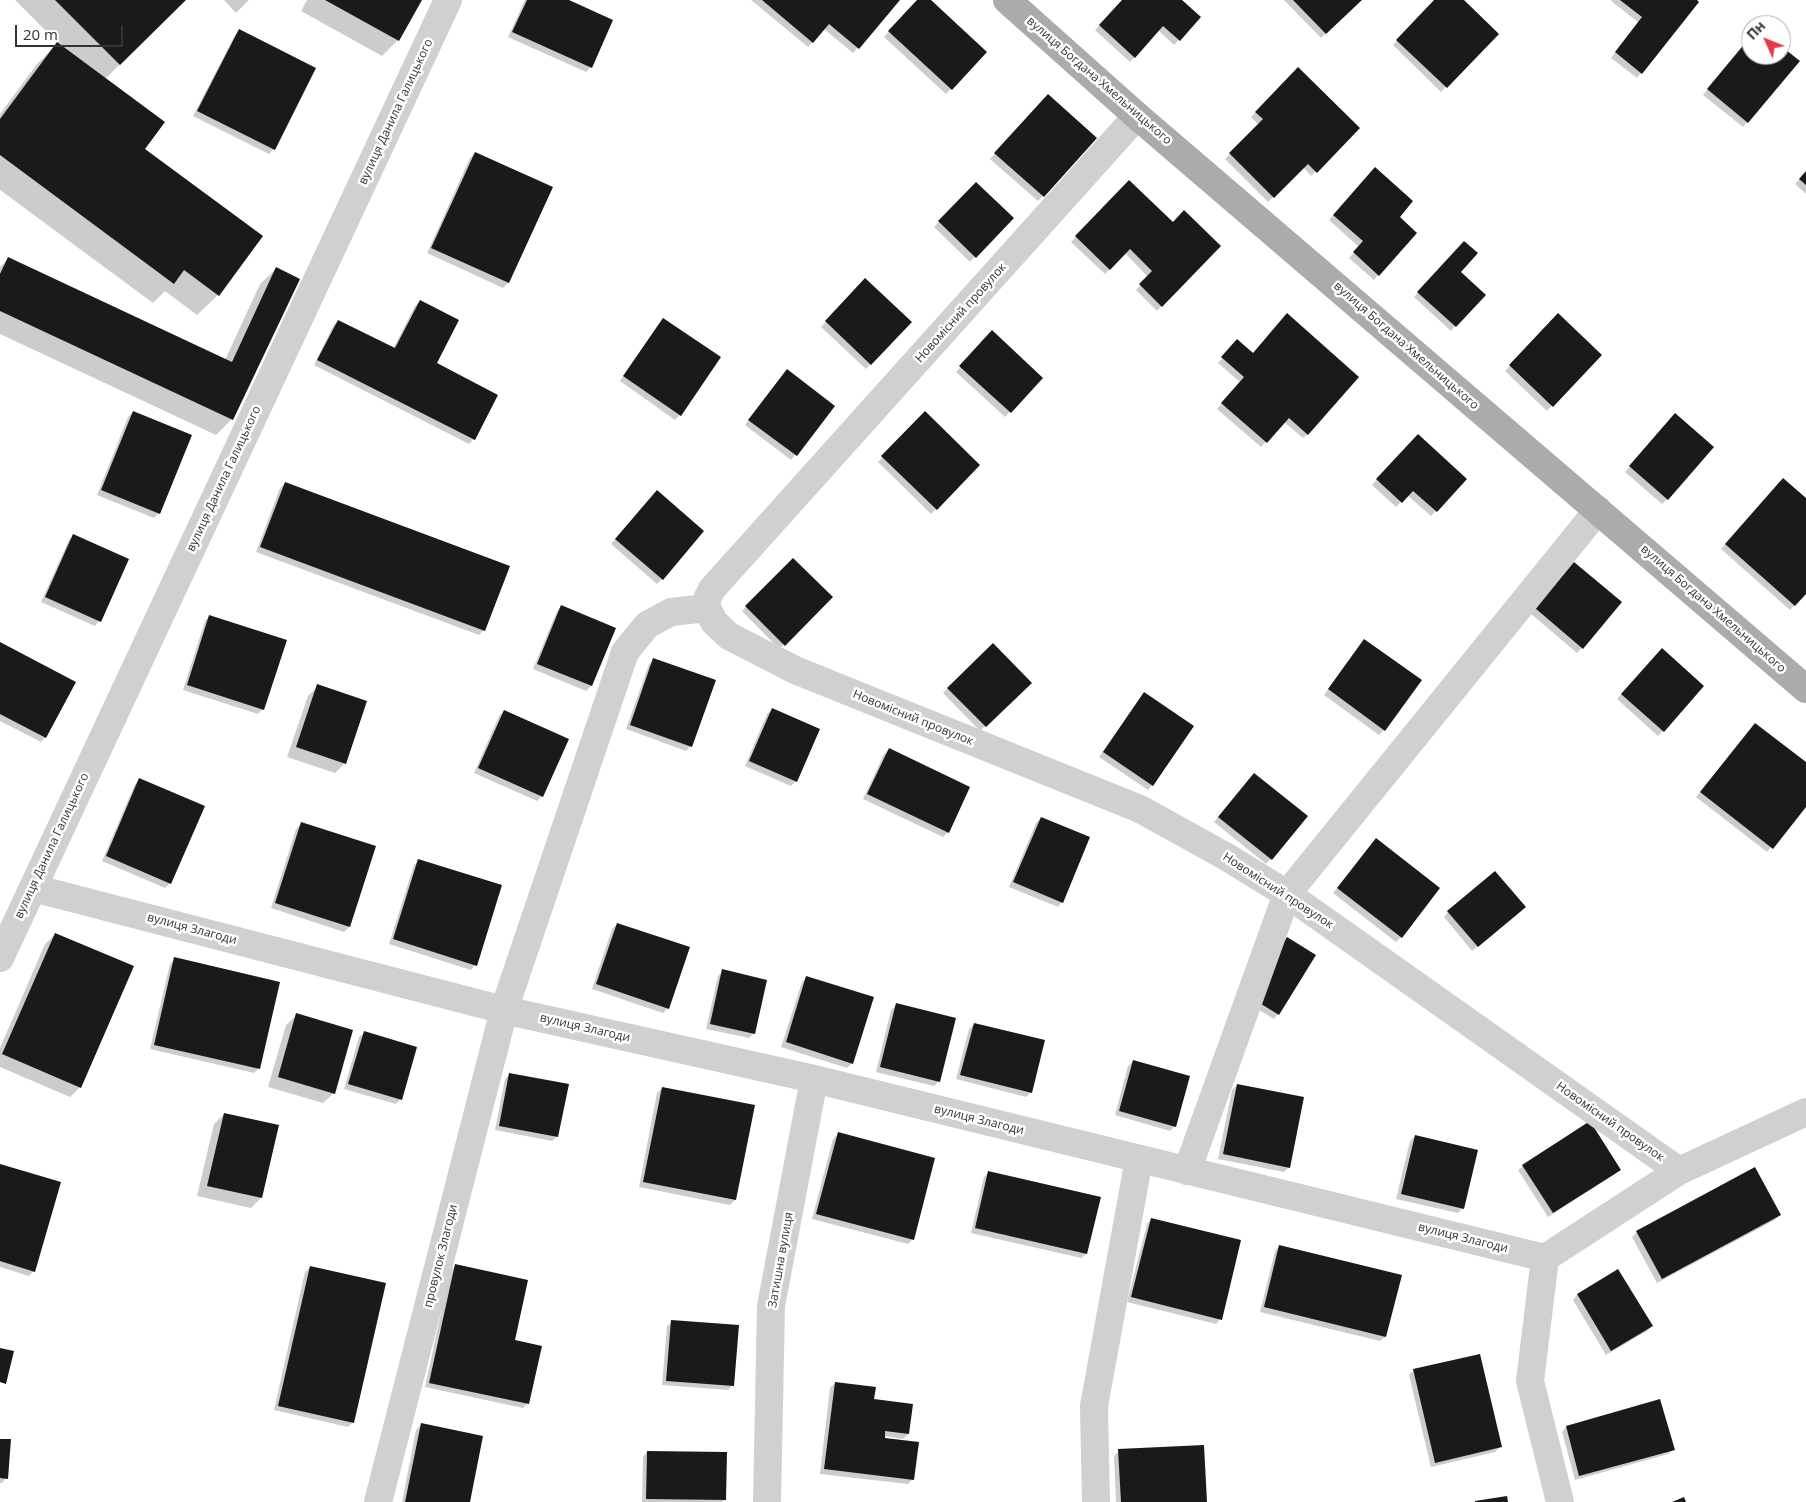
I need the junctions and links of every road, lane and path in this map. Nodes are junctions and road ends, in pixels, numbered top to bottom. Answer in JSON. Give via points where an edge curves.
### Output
{"nodes":[{"id":1,"x":448,"y":0,"type":"edge"},
{"id":2,"x":1007,"y":0,"type":"edge"},
{"id":3,"x":1138,"y":116,"type":"junction"},
{"id":4,"x":1598,"y":510,"type":"junction"},
{"id":5,"x":707,"y":608,"type":"junction"},
{"id":6,"x":1806,"y":689,"type":"edge"},
{"id":7,"x":33,"y":888,"type":"junction"},
{"id":8,"x":1287,"y":894,"type":"junction"},
{"id":9,"x":0,"y":958,"type":"edge"},
{"id":10,"x":504,"y":1010,"type":"junction"},
{"id":11,"x":814,"y":1079,"type":"junction"},
{"id":12,"x":1806,"y":1112,"type":"edge"},
{"id":13,"x":1139,"y":1159,"type":"junction"},
{"id":14,"x":1187,"y":1171,"type":"junction"},
{"id":15,"x":1679,"y":1171,"type":"junction"},
{"id":16,"x":1545,"y":1258,"type":"junction"},
{"id":17,"x":378,"y":1502,"type":"edge"},
{"id":18,"x":767,"y":1502,"type":"edge"},
{"id":19,"x":1096,"y":1502,"type":"edge"},
{"id":20,"x":1560,"y":1502,"type":"edge"}],
"edges":[{"from":1,"to":7,"type":"street","name":"вулиця Данила Галицького"},
{"from":2,"to":3,"type":"main road","name":"вулиця Богдана Хмельницького"},
{"from":3,"to":4,"type":"main road","name":"вулиця Богдана Хмельницького"},
{"from":3,"to":5,"type":"street","name":"Новомісний провулок","via":[[712,589]]},
{"from":4,"to":6,"type":"main road","name":"вулиця Богдана Хмельницького"},
{"from":4,"to":8,"type":"street"},
{"from":5,"to":8,"type":"street","name":"Новомісний провулок","via":[[714,622],[729,636],[795,670],[1140,809]]},
{"from":5,"to":10,"type":"street","name":"провулок Злагоди","via":[[671,612],[647,625],[625,652]]},
{"from":7,"to":9,"type":"street","name":"вулиця Данила Галицького"},
{"from":7,"to":10,"type":"street","name":"вулиця Злагоди"},
{"from":8,"to":14,"type":"street"},
{"from":8,"to":15,"type":"street","name":"Новомісний провулок"},
{"from":10,"to":11,"type":"street","name":"вулиця Злагоди"},
{"from":10,"to":17,"type":"street","name":"провулок Злагоди"},
{"from":11,"to":13,"type":"street","name":"вулиця Злагоди"},
{"from":11,"to":18,"type":"street","name":"Затишна вулиця","via":[[771,1306]]},
{"from":12,"to":15,"type":"street"},
{"from":13,"to":14,"type":"street","name":"вулиця Злагоди"},
{"from":13,"to":19,"type":"street","via":[[1094,1406]]},
{"from":14,"to":16,"type":"street","name":"вулиця Злагоди"},
{"from":15,"to":16,"type":"street"},
{"from":16,"to":20,"type":"street","via":[[1530,1381]]}]}
